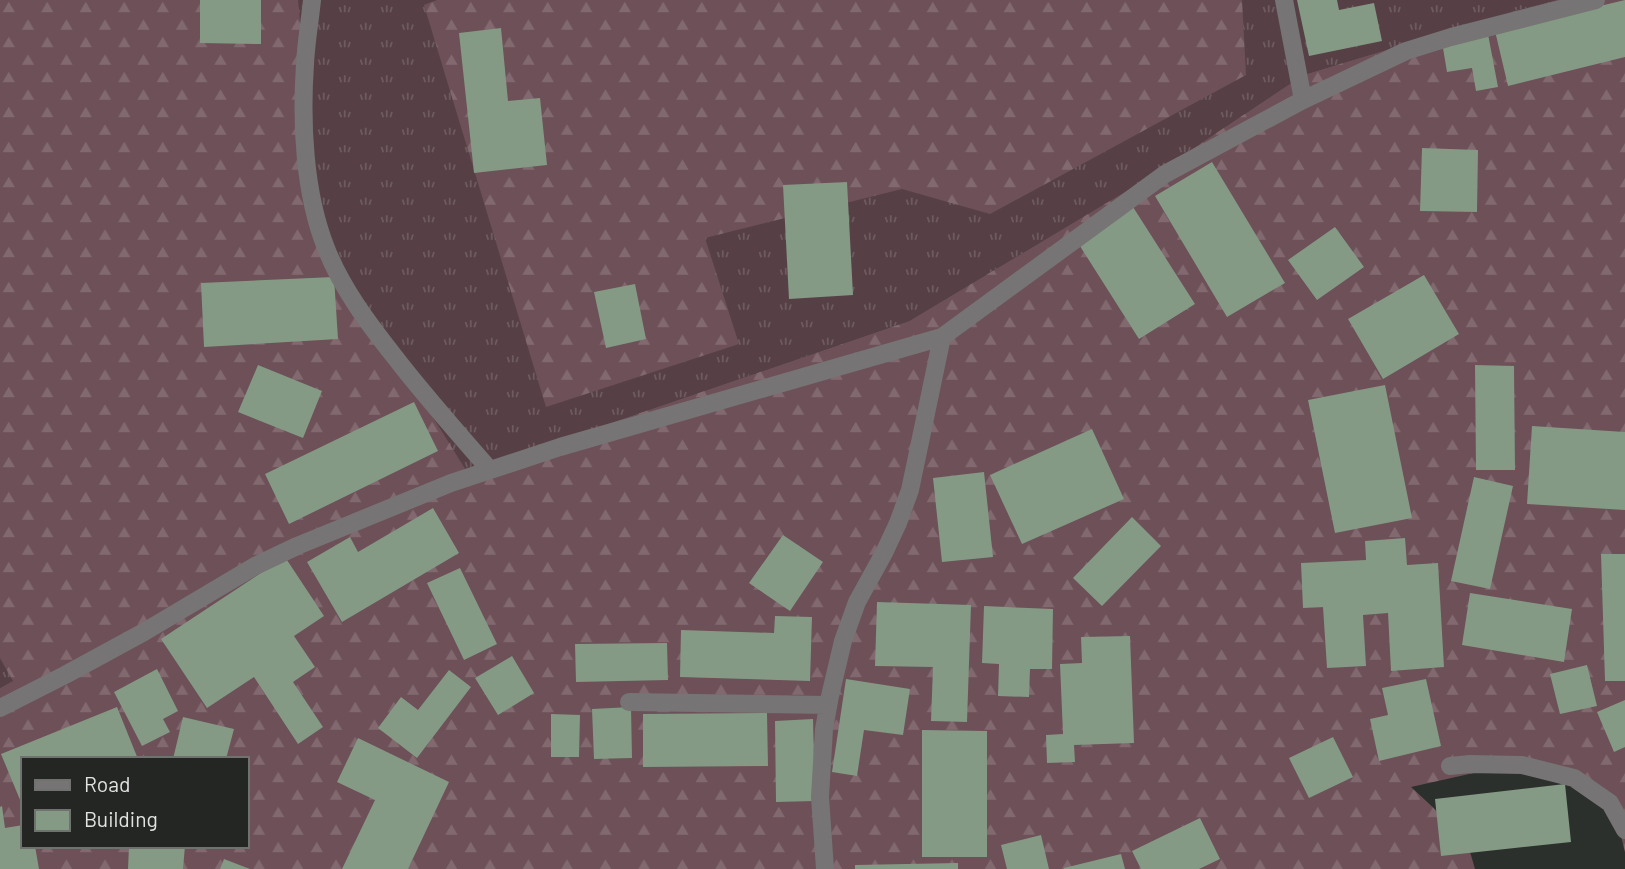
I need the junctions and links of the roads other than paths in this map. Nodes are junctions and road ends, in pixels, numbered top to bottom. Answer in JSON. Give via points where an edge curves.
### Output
{"nodes":[{"id":1,"x":312,"y":0,"type":"edge"},
{"id":2,"x":1284,"y":0,"type":"edge"},
{"id":3,"x":1596,"y":0,"type":"edge"},
{"id":4,"x":1303,"y":100,"type":"junction"},
{"id":5,"x":942,"y":337,"type":"junction"},
{"id":6,"x":490,"y":470,"type":"junction"},
{"id":7,"x":629,"y":702,"type":"dead end"},
{"id":8,"x":828,"y":705,"type":"junction"},
{"id":9,"x":0,"y":708,"type":"edge"},
{"id":10,"x":1450,"y":766,"type":"dead end"},
{"id":11,"x":1625,"y":830,"type":"edge"},
{"id":12,"x":825,"y":869,"type":"edge"}],
"edges":[{"from":1,"to":6,"type":"street","via":[[305,61],[306,150],[312,199],[326,248],[373,330]]},
{"from":2,"to":4,"type":"street"},
{"from":3,"to":4,"type":"street","via":[[1406,51]]},
{"from":4,"to":5,"type":"street","via":[[1166,174]]},
{"from":5,"to":6,"type":"street"},
{"from":5,"to":8,"type":"street","via":[[910,490],[857,602]]},
{"from":6,"to":9,"type":"street","via":[[256,566]]},
{"from":7,"to":8,"type":"street"},
{"from":8,"to":12,"type":"street","via":[[820,797]]},
{"from":10,"to":11,"type":"street","via":[[1522,765],[1574,778],[1611,803]]}]}
